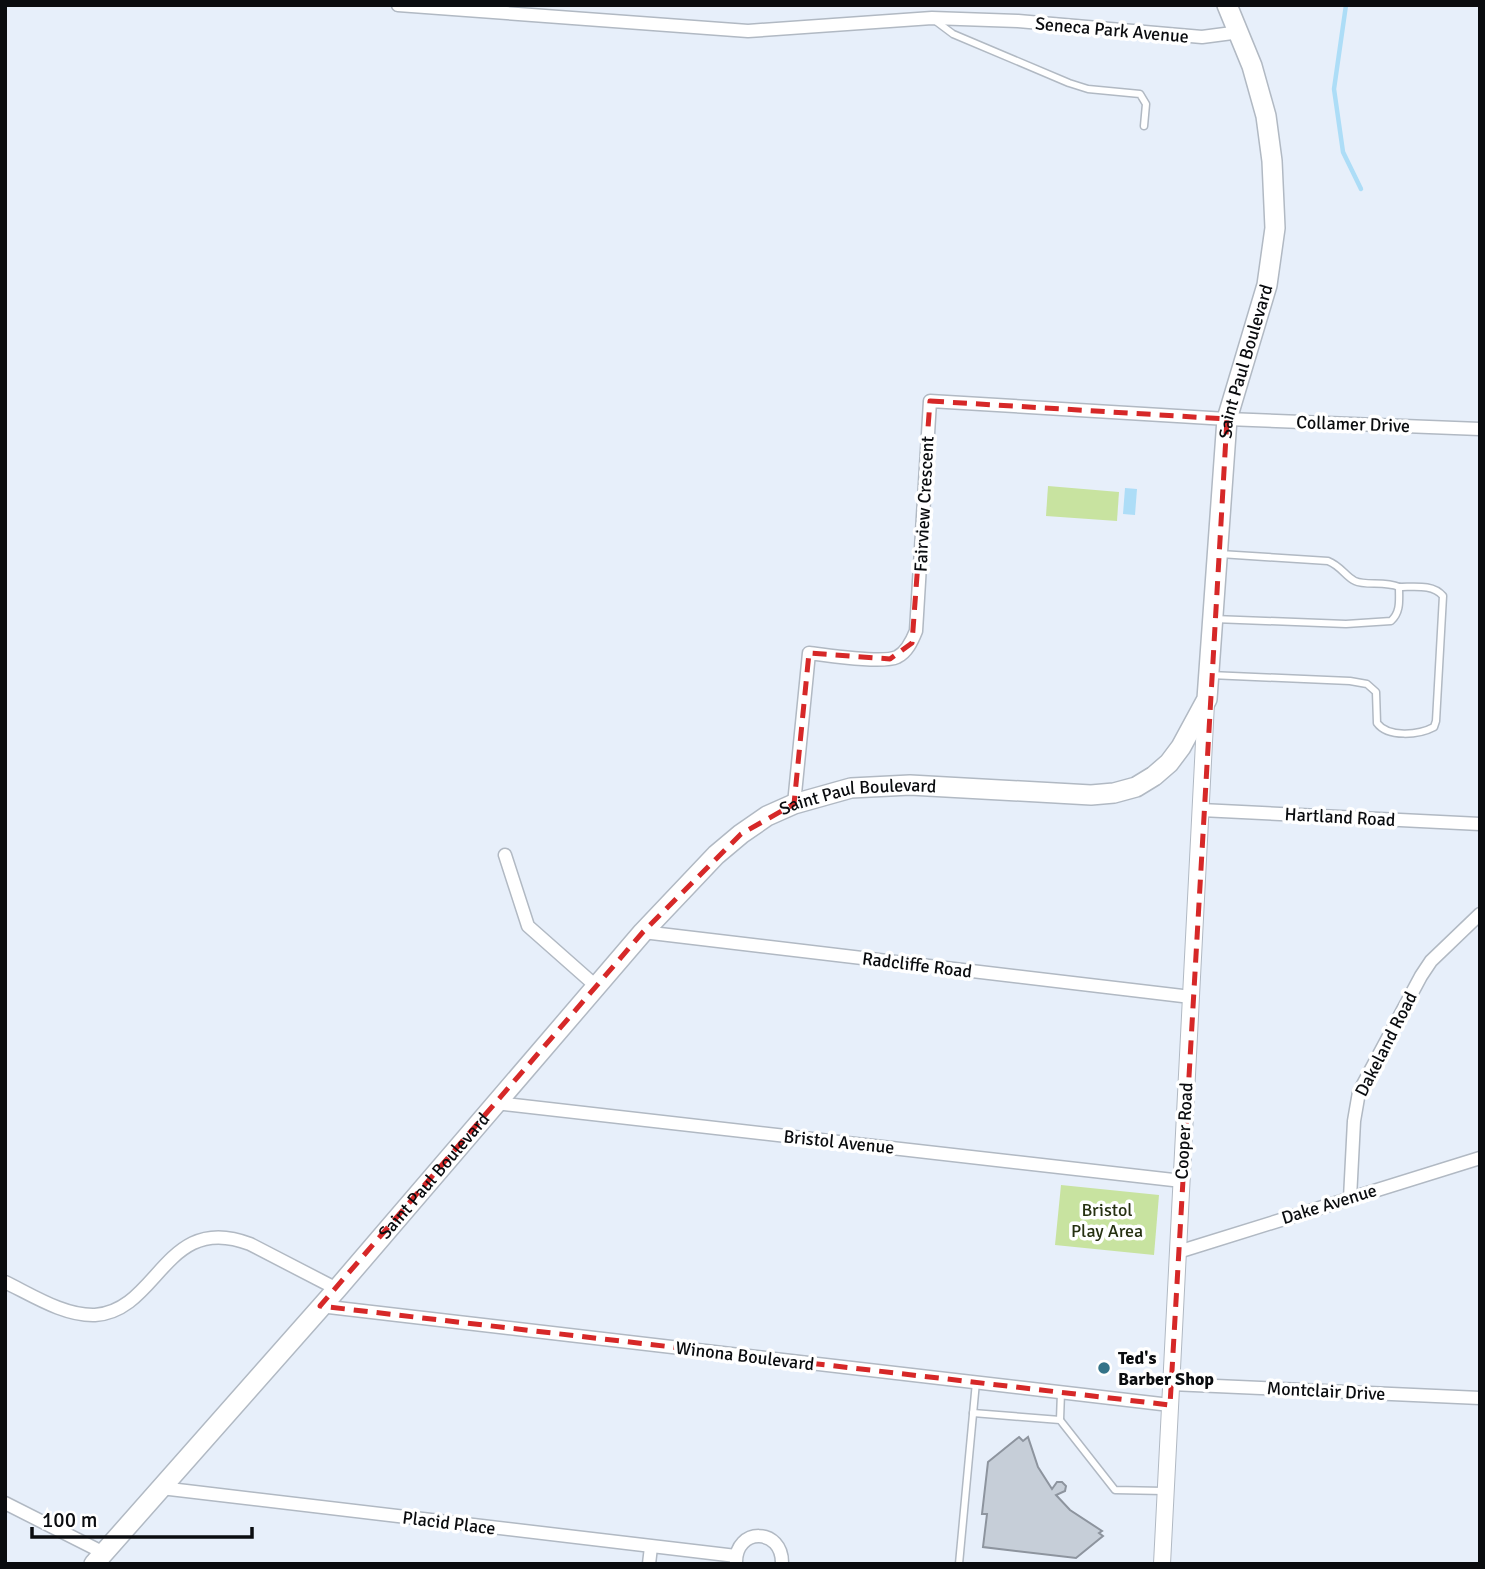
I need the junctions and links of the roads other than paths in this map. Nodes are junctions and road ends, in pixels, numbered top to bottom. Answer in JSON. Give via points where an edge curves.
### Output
{"nodes":[{"id":1,"x":398,"y":5,"type":"edge"},
{"id":2,"x":1227,"y":5,"type":"edge"},
{"id":3,"x":932,"y":18,"type":"junction"},
{"id":4,"x":1240,"y":32,"type":"junction"},
{"id":5,"x":1144,"y":126,"type":"dead end"},
{"id":6,"x":1227,"y":419,"type":"junction"},
{"id":7,"x":1480,"y":429,"type":"edge"},
{"id":8,"x":1217,"y":554,"type":"junction"},
{"id":9,"x":1399,"y":587,"type":"junction"},
{"id":10,"x":1212,"y":619,"type":"junction"},
{"id":11,"x":1208,"y":675,"type":"junction"},
{"id":12,"x":1207,"y":699,"type":"junction"},
{"id":13,"x":794,"y":804,"type":"junction"},
{"id":14,"x":1201,"y":810,"type":"junction"},
{"id":15,"x":1480,"y":824,"type":"edge"},
{"id":16,"x":505,"y":855,"type":"dead end"},
{"id":17,"x":1480,"y":914,"type":"edge"},
{"id":18,"x":643,"y":932,"type":"junction"},
{"id":19,"x":597,"y":987,"type":"junction"},
{"id":20,"x":1191,"y":997,"type":"junction"},
{"id":21,"x":496,"y":1103,"type":"junction"},
{"id":22,"x":1480,"y":1158,"type":"edge"},
{"id":23,"x":1182,"y":1181,"type":"junction"},
{"id":24,"x":1349,"y":1198,"type":"junction"},
{"id":25,"x":1178,"y":1252,"type":"junction"},
{"id":26,"x":5,"y":1282,"type":"edge"},
{"id":27,"x":337,"y":1289,"type":"junction"},
{"id":28,"x":320,"y":1306,"type":"junction"},
{"id":29,"x":976,"y":1382,"type":"junction"},
{"id":30,"x":1171,"y":1384,"type":"junction"},
{"id":31,"x":1061,"y":1392,"type":"junction"},
{"id":32,"x":1480,"y":1398,"type":"edge"},
{"id":33,"x":1170,"y":1405,"type":"junction"},
{"id":34,"x":973,"y":1413,"type":"junction"},
{"id":35,"x":1059,"y":1419,"type":"junction"},
{"id":36,"x":162,"y":1488,"type":"junction"},
{"id":37,"x":1166,"y":1492,"type":"junction"},
{"id":38,"x":5,"y":1503,"type":"edge"},
{"id":39,"x":651,"y":1548,"type":"junction"},
{"id":40,"x":99,"y":1558,"type":"edge"},
{"id":41,"x":736,"y":1560,"type":"edge"},
{"id":42,"x":649,"y":1564,"type":"edge"},
{"id":43,"x":782,"y":1564,"type":"edge"},
{"id":44,"x":959,"y":1564,"type":"edge"},
{"id":45,"x":1162,"y":1564,"type":"edge"}],
"edges":[{"from":1,"to":3,"type":"street","name":"Seneca Park Avenue","via":[[748,31]]},
{"from":2,"to":4,"type":"main road","name":"Saint Paul Boulevard"},
{"from":3,"to":4,"type":"street","name":"Seneca Park Avenue","via":[[1202,37]]},
{"from":3,"to":5,"type":"lane","via":[[953,34],[1069,83],[1140,94],[1146,104]]},
{"from":4,"to":6,"type":"main road","name":"Saint Paul Boulevard","via":[[1270,136],[1275,228],[1267,285]]},
{"from":6,"to":7,"type":"street","name":"Collamer Drive"},
{"from":6,"to":8,"type":"main road","name":"Saint Paul Boulevard"},
{"from":6,"to":13,"type":"street","name":"Fairview Crescent","via":[[930,401],[912,643],[890,659],[808,653]]},
{"from":8,"to":9,"type":"lane","via":[[1328,561],[1354,581]]},
{"from":8,"to":10,"type":"main road","name":"Saint Paul Boulevard"},
{"from":9,"to":10,"type":"lane","via":[[1397,615],[1391,621],[1346,624]]},
{"from":9,"to":11,"type":"lane","via":[[1430,588],[1443,596],[1434,727],[1424,733],[1388,732],[1380,727],[1377,692],[1367,684]]},
{"from":10,"to":11,"type":"main road","name":"Saint Paul Boulevard"},
{"from":11,"to":12,"type":"main road","name":"Saint Paul Boulevard"},
{"from":12,"to":13,"type":"main road","name":"Saint Paul Boulevard","via":[[1169,763],[1136,787],[1114,793],[880,785]]},
{"from":12,"to":14,"type":"street","name":"Cooper Road"},
{"from":13,"to":18,"type":"main road","name":"Saint Paul Boulevard","via":[[768,816],[716,855]]},
{"from":14,"to":15,"type":"street","name":"Hartland Road"},
{"from":14,"to":20,"type":"street","name":"Cooper Road"},
{"from":16,"to":19,"type":"street","via":[[528,926]]},
{"from":17,"to":24,"type":"street","name":"Dakeland Road","via":[[1431,961],[1365,1079],[1356,1106]]},
{"from":18,"to":19,"type":"main road","name":"Saint Paul Boulevard"},
{"from":18,"to":20,"type":"street","name":"Radcliffe Road"},
{"from":19,"to":21,"type":"main road","name":"Saint Paul Boulevard"},
{"from":20,"to":23,"type":"street","name":"Cooper Road"},
{"from":21,"to":23,"type":"street","name":"Bristol Avenue"},
{"from":21,"to":27,"type":"main road","name":"Saint Paul Boulevard"},
{"from":22,"to":24,"type":"street","name":"Dake Avenue"},
{"from":23,"to":25,"type":"street","name":"Cooper Road"},
{"from":24,"to":25,"type":"street","name":"Dake Avenue"},
{"from":25,"to":30,"type":"street","name":"Cooper Road"},
{"from":26,"to":27,"type":"street","via":[[56,1306],[97,1315],[125,1304],[187,1246],[220,1237],[250,1244]]},
{"from":27,"to":28,"type":"main road","name":"Saint Paul Boulevard"},
{"from":28,"to":29,"type":"street","name":"Winona Boulevard"},
{"from":28,"to":36,"type":"main road","name":"Saint Paul Boulevard"},
{"from":29,"to":31,"type":"street","name":"Winona Boulevard"},
{"from":29,"to":34,"type":"lane"},
{"from":30,"to":32,"type":"street","name":"Montclair Drive"},
{"from":30,"to":33,"type":"street","name":"Cooper Road"},
{"from":31,"to":33,"type":"street","name":"Winona Boulevard"},
{"from":31,"to":35,"type":"lane"},
{"from":33,"to":37,"type":"street","name":"Cooper Road"},
{"from":34,"to":35,"type":"lane"},
{"from":34,"to":44,"type":"lane"},
{"from":35,"to":37,"type":"lane","via":[[1115,1489]]},
{"from":36,"to":39,"type":"street","name":"Placid Place"},
{"from":36,"to":40,"type":"main road","name":"Saint Paul Boulevard"},
{"from":37,"to":45,"type":"street","name":"Cooper Road"},
{"from":38,"to":40,"type":"street"},
{"from":39,"to":41,"type":"street","name":"Placid Place"},
{"from":39,"to":42,"type":"street"},
{"from":41,"to":43,"type":"street","name":"Placid Place","via":[[742,1543],[763,1536],[780,1549]]}]}
